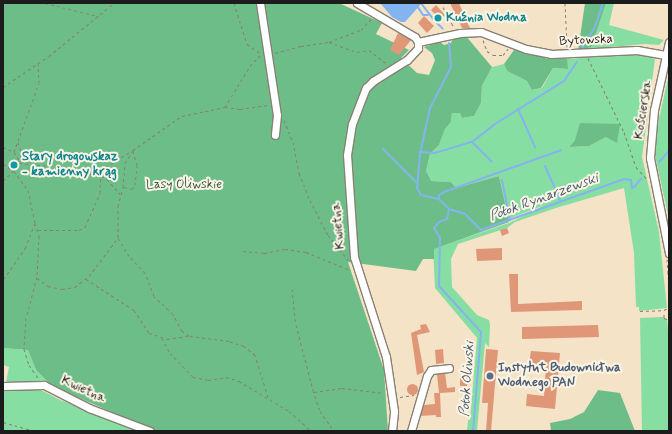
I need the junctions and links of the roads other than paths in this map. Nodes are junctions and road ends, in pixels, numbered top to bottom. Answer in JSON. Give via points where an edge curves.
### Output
{"nodes":[{"id":1,"x":260,"y":3,"type":"edge"},
{"id":2,"x":357,"y":3,"type":"edge"},
{"id":3,"x":418,"y":42,"type":"junction"},
{"id":4,"x":669,"y":42,"type":"edge"},
{"id":5,"x":666,"y":55,"type":"junction"},
{"id":6,"x":275,"y":135,"type":"dead end"},
{"id":7,"x":669,"y":253,"type":"edge"},
{"id":8,"x":449,"y":368,"type":"dead end"},
{"id":9,"x":3,"y":386,"type":"edge"},
{"id":10,"x":150,"y":431,"type":"edge"},
{"id":11,"x":392,"y":431,"type":"edge"},
{"id":12,"x":411,"y":431,"type":"edge"}],
"edges":[{"from":1,"to":6,"type":"street","via":[[276,104]]},
{"from":2,"to":3,"type":"street","via":[[415,37]]},
{"from":3,"to":5,"type":"street","name":"Bytowska","via":[[440,38],[454,32],[481,32],[539,52],[567,55],[637,50]]},
{"from":3,"to":11,"type":"street","name":"Kwietna","via":[[418,48],[407,60],[366,88],[348,140],[346,170],[357,270],[382,342],[392,393]]},
{"from":4,"to":5,"type":"street","name":"Kościerska"},
{"from":5,"to":7,"type":"street","name":"Kościerska","via":[[654,110],[650,158]]},
{"from":8,"to":12,"type":"street","via":[[431,370],[420,396]]},
{"from":9,"to":10,"type":"street","name":"Kwietna","via":[[44,385],[68,398]]}]}
